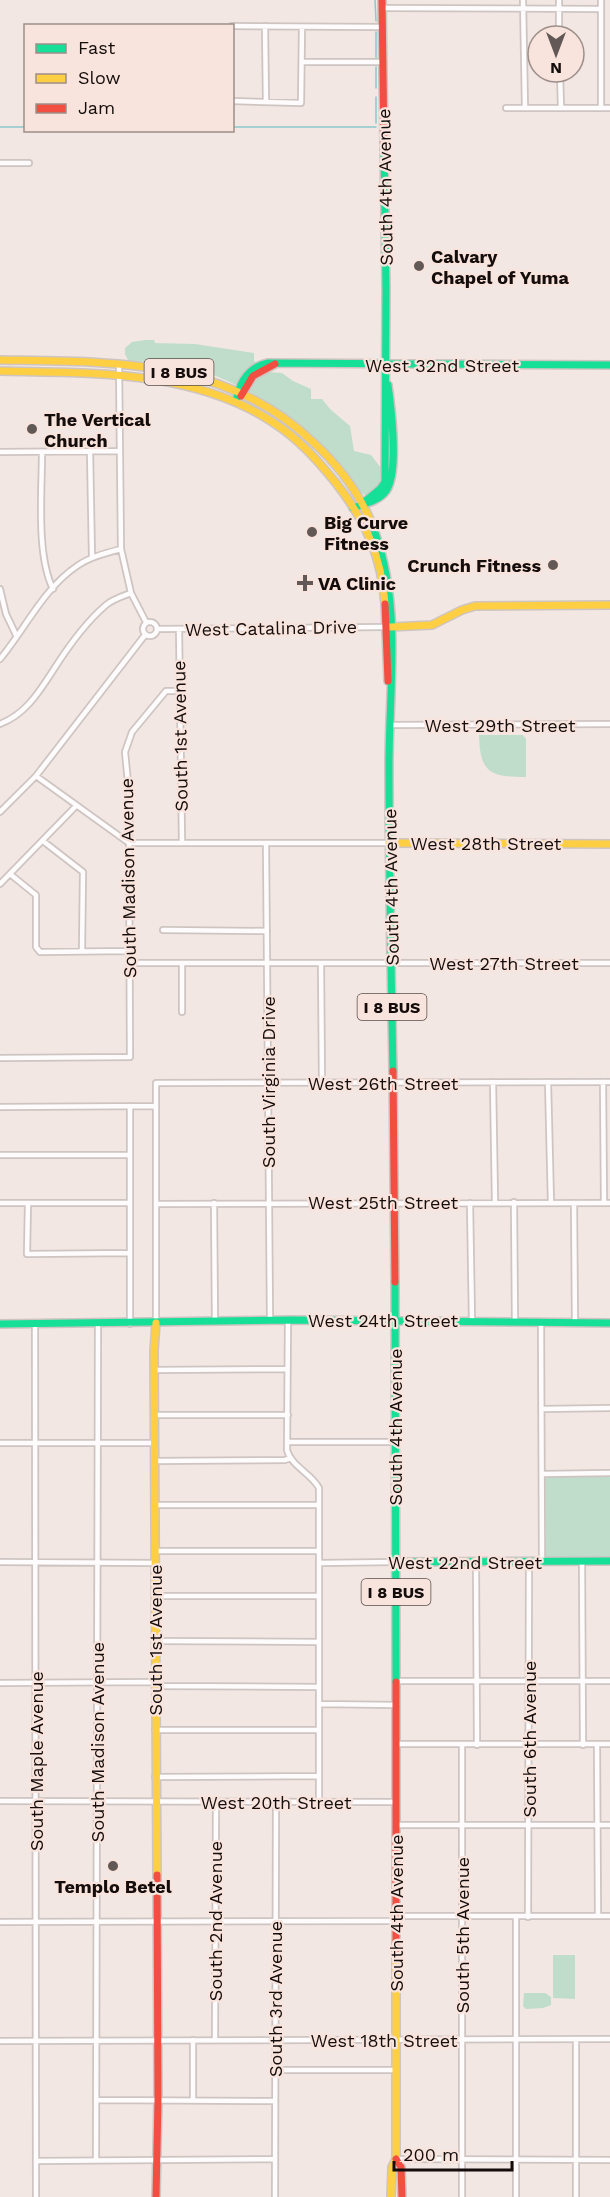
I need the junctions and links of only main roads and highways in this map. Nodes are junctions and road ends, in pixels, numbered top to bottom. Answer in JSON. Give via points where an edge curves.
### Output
{"nodes":[{"id":1,"x":382,"y":4,"type":"edge"},
{"id":2,"x":0,"y":360,"type":"edge"},
{"id":3,"x":31,"y":361,"type":"junction"},
{"id":4,"x":386,"y":365,"type":"junction"},
{"id":5,"x":610,"y":365,"type":"edge"},
{"id":6,"x":0,"y":371,"type":"edge"},
{"id":7,"x":33,"y":372,"type":"junction"},
{"id":8,"x":240,"y":392,"type":"junction"},
{"id":9,"x":236,"y":402,"type":"junction"},
{"id":10,"x":363,"y":503,"type":"junction"},
{"id":11,"x":353,"y":508,"type":"junction"},
{"id":12,"x":610,"y":605,"type":"edge"},
{"id":13,"x":388,"y":627,"type":"junction"},
{"id":14,"x":389,"y":843,"type":"junction"},
{"id":15,"x":610,"y":844,"type":"edge"},
{"id":16,"x":394,"y":1320,"type":"junction"},
{"id":17,"x":156,"y":1323,"type":"junction"},
{"id":18,"x":610,"y":1323,"type":"edge"},
{"id":19,"x":0,"y":1324,"type":"edge"},
{"id":20,"x":610,"y":1561,"type":"edge"},
{"id":21,"x":395,"y":1562,"type":"junction"},
{"id":22,"x":396,"y":2159,"type":"junction"},
{"id":23,"x":156,"y":2197,"type":"edge"},
{"id":24,"x":391,"y":2197,"type":"edge"},
{"id":25,"x":402,"y":2197,"type":"edge"}],
"edges":[{"from":1,"to":4,"type":"main road","name":"South 4th Avenue"},
{"from":2,"to":3,"type":"main road","number":"I 8 BUS"},
{"from":3,"to":7,"type":"main road"},
{"from":3,"to":8,"type":"main road","number":"I 8 BUS","via":[[180,372]]},
{"from":4,"to":5,"type":"main road","name":"West 32nd Street"},
{"from":4,"to":8,"type":"main road","name":"West 32nd Street","via":[[275,364],[253,376]]},
{"from":4,"to":10,"type":"main road","name":"South 4th Avenue","via":[[385,482],[379,492]]},
{"from":6,"to":7,"type":"main road","number":"I 8 BUS"},
{"from":7,"to":9,"type":"main road","number":"I 8 BUS","via":[[167,380]]},
{"from":8,"to":9,"type":"main road","name":"West 32nd Street"},
{"from":8,"to":10,"type":"main road","via":[[284,417],[318,445]]},
{"from":9,"to":11,"type":"main road","via":[[299,441],[334,479]]},
{"from":10,"to":11,"type":"main road","name":"South 4th Avenue"},
{"from":10,"to":13,"type":"main road","name":"South 4th Avenue","number":"I 8 BUS","via":[[387,563],[391,587]]},
{"from":11,"to":13,"type":"main road","name":"South 4th Avenue","number":"I 8 BUS","via":[[378,558]]},
{"from":12,"to":13,"type":"main road","name":"West Catalina Drive","via":[[475,606],[432,625]]},
{"from":13,"to":14,"type":"main road","name":"South 4th Avenue","number":"I 8 BUS"},
{"from":14,"to":15,"type":"main road","name":"West 28th Street"},
{"from":14,"to":16,"type":"main road","name":"South 4th Avenue","number":"I 8 BUS"},
{"from":16,"to":17,"type":"main road","name":"West 24th Street"},
{"from":16,"to":18,"type":"main road","name":"West 24th Street"},
{"from":16,"to":21,"type":"main road","name":"South 4th Avenue","number":"I 8 BUS"},
{"from":17,"to":19,"type":"main road","name":"West 24th Street"},
{"from":17,"to":23,"type":"main road","name":"South 1st Avenue"},
{"from":20,"to":21,"type":"main road","name":"West 22nd Street"},
{"from":21,"to":22,"type":"main road","name":"South 4th Avenue","number":"I 8 BUS"},
{"from":22,"to":24,"type":"main road","name":"South 4th Avenue","number":"I 8 BUS"},
{"from":22,"to":25,"type":"main road","name":"South 4th Avenue","via":[[401,2167]]}]}
